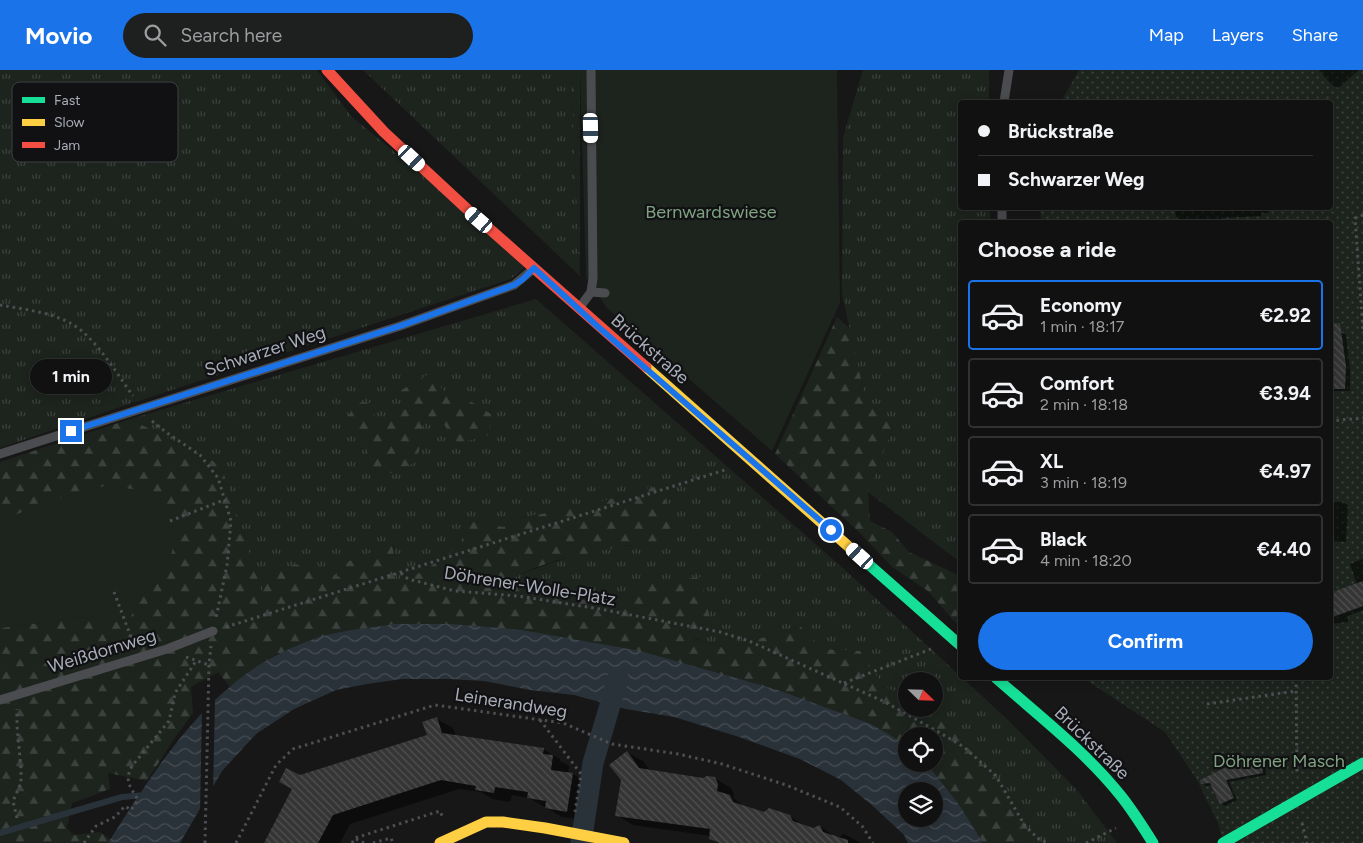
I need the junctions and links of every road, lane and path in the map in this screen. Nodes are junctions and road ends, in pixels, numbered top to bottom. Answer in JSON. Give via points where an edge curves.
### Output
{"nodes":[{"id":1,"x":327,"y":70,"type":"edge"},
{"id":2,"x":591,"y":70,"type":"edge"},
{"id":3,"x":1009,"y":70,"type":"edge"},
{"id":4,"x":1004,"y":100,"type":"edge"},
{"id":5,"x":1363,"y":215,"type":"edge"},
{"id":6,"x":534,"y":268,"type":"junction"},
{"id":7,"x":591,"y":292,"type":"junction"},
{"id":8,"x":605,"y":293,"type":"dead end"},
{"id":9,"x":0,"y":305,"type":"edge"},
{"id":10,"x":579,"y":309,"type":"junction"},
{"id":11,"x":1363,"y":331,"type":"edge"},
{"id":12,"x":142,"y":408,"type":"junction"},
{"id":13,"x":1363,"y":418,"type":"edge"},
{"id":14,"x":1333,"y":421,"type":"edge"},
{"id":15,"x":743,"y":452,"type":"junction"},
{"id":16,"x":0,"y":454,"type":"edge"},
{"id":17,"x":224,"y":500,"type":"junction"},
{"id":18,"x":170,"y":521,"type":"dead end"},
{"id":19,"x":401,"y":573,"type":"junction"},
{"id":20,"x":114,"y":592,"type":"dead end"},
{"id":21,"x":213,"y":631,"type":"junction"},
{"id":22,"x":948,"y":634,"type":"junction"},
{"id":23,"x":958,"y":643,"type":"edge"},
{"id":24,"x":139,"y":657,"type":"junction"},
{"id":25,"x":196,"y":661,"type":"dead end"},
{"id":26,"x":1001,"y":680,"type":"edge"},
{"id":27,"x":1296,"y":680,"type":"edge"},
{"id":28,"x":843,"y":683,"type":"junction"},
{"id":29,"x":1296,"y":691,"type":"junction"},
{"id":30,"x":22,"y":693,"type":"junction"},
{"id":31,"x":0,"y":700,"type":"edge"},
{"id":32,"x":1207,"y":704,"type":"dead end"},
{"id":33,"x":540,"y":720,"type":"junction"},
{"id":34,"x":1363,"y":763,"type":"edge"},
{"id":35,"x":1298,"y":799,"type":"junction"},
{"id":36,"x":17,"y":818,"type":"dead end"},
{"id":37,"x":443,"y":820,"type":"dead end"},
{"id":38,"x":1117,"y":827,"type":"dead end"},
{"id":39,"x":572,"y":833,"type":"junction"},
{"id":40,"x":355,"y":838,"type":"junction"},
{"id":41,"x":84,"y":843,"type":"edge"},
{"id":42,"x":205,"y":843,"type":"edge"},
{"id":43,"x":236,"y":843,"type":"edge"},
{"id":44,"x":352,"y":843,"type":"edge"},
{"id":45,"x":364,"y":843,"type":"edge"},
{"id":46,"x":373,"y":843,"type":"edge"},
{"id":47,"x":393,"y":843,"type":"edge"},
{"id":48,"x":440,"y":843,"type":"edge"},
{"id":49,"x":624,"y":843,"type":"edge"},
{"id":50,"x":873,"y":843,"type":"edge"},
{"id":51,"x":1048,"y":843,"type":"edge"},
{"id":52,"x":1086,"y":843,"type":"edge"},
{"id":53,"x":1153,"y":843,"type":"edge"},
{"id":54,"x":1223,"y":843,"type":"edge"}],
"edges":[{"from":1,"to":6,"type":"street","name":"Brückstraße","via":[[384,132]]},
{"from":2,"to":7,"type":"lane"},
{"from":3,"to":4,"type":"lane"},
{"from":5,"to":11,"type":"path","via":[[1355,218]]},
{"from":6,"to":10,"type":"street","name":"Brückstraße"},
{"from":6,"to":12,"type":"lane","name":"Schwarzer Weg","via":[[514,285],[400,326]]},
{"from":7,"to":8,"type":"lane"},
{"from":7,"to":10,"type":"lane"},
{"from":9,"to":12,"type":"path","via":[[41,313],[83,332]]},
{"from":10,"to":15,"type":"street","name":"Brückstraße"},
{"from":12,"to":16,"type":"lane","name":"Schwarzer Weg"},
{"from":12,"to":17,"type":"path","via":[[167,433],[200,455],[218,478]]},
{"from":13,"to":14,"type":"path"},
{"from":15,"to":19,"type":"path","via":[[727,469]]},
{"from":15,"to":22,"type":"street","name":"Brückstraße"},
{"from":17,"to":18,"type":"path"},
{"from":17,"to":21,"type":"path","via":[[231,522],[227,565]]},
{"from":19,"to":21,"type":"path"},
{"from":19,"to":28,"type":"path","name":"Döhrener-Wolle-Platz","via":[[408,579],[455,590],[600,609],[720,632],[749,641]]},
{"from":20,"to":24,"type":"path"},
{"from":21,"to":24,"type":"lane","name":"Weißdornweg"},
{"from":21,"to":42,"type":"path"},
{"from":22,"to":23,"type":"street","name":"Brückstraße"},
{"from":22,"to":28,"type":"path","via":[[933,648]]},
{"from":24,"to":30,"type":"lane","name":"Weißdornweg"},
{"from":25,"to":41,"type":"path","via":[[175,693],[168,721],[128,774],[128,783],[138,800],[131,810],[125,806],[115,817],[96,826]]},
{"from":26,"to":53,"type":"street","name":"Brückstraße","via":[[1096,766],[1117,789]]},
{"from":27,"to":29,"type":"path"},
{"from":28,"to":51,"type":"path","name":"Döhrener-Wolle-Platz","via":[[964,747],[996,776],[1025,826]]},
{"from":29,"to":32,"type":"path"},
{"from":29,"to":35,"type":"path"},
{"from":30,"to":31,"type":"lane","name":"Weißdornweg"},
{"from":30,"to":36,"type":"path","via":[[16,712],[21,769],[21,784],[13,801]]},
{"from":33,"to":39,"type":"path","via":[[581,774]]},
{"from":33,"to":43,"type":"path","name":"Leinerandweg","via":[[435,705],[292,749],[276,765]]},
{"from":33,"to":50,"type":"path","name":"Leinerandweg","via":[[563,723],[612,744],[722,764],[786,785],[840,807],[862,826]]},
{"from":34,"to":35,"type":"street"},
{"from":35,"to":54,"type":"street"},
{"from":37,"to":40,"type":"path","via":[[440,811]]},
{"from":38,"to":52,"type":"path"},
{"from":39,"to":48,"type":"street","via":[[486,822]]},
{"from":39,"to":49,"type":"street"},
{"from":40,"to":44,"type":"path"},
{"from":40,"to":45,"type":"path"},
{"from":46,"to":47,"type":"path","via":[[391,838]]}]}
